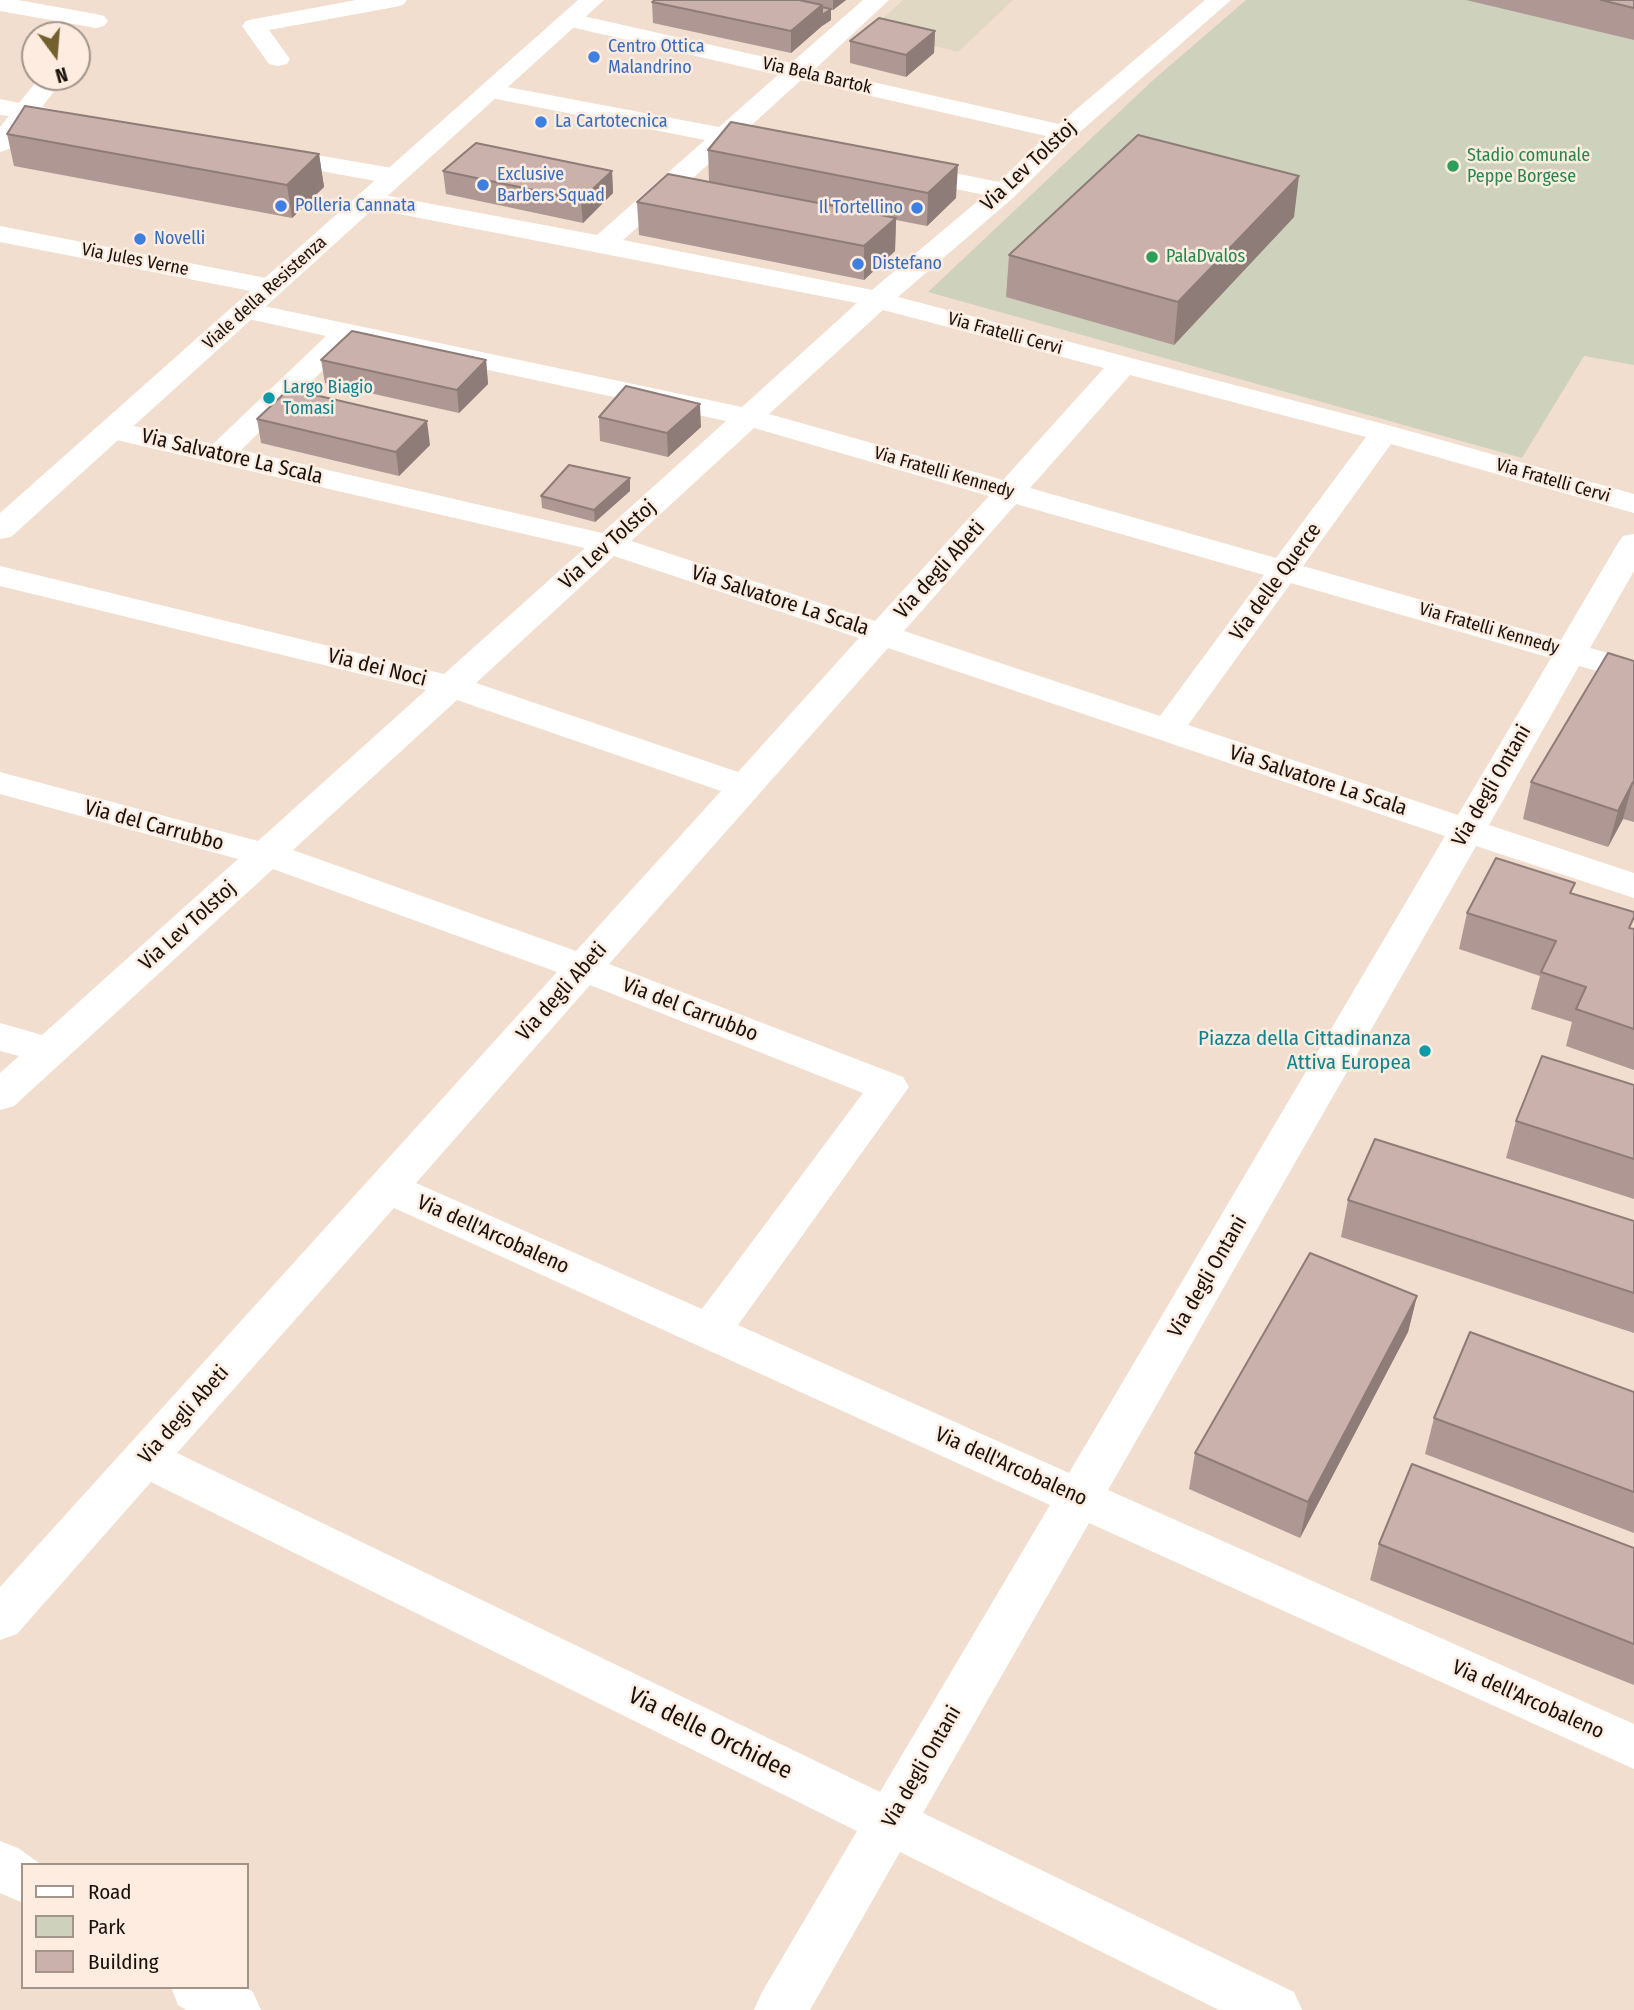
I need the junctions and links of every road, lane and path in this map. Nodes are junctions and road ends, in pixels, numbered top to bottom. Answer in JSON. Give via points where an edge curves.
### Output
{"nodes":[{"id":1,"x":113,"y":0,"type":"edge"},
{"id":2,"x":395,"y":0,"type":"edge"},
{"id":3,"x":592,"y":0,"type":"edge"},
{"id":4,"x":877,"y":0,"type":"edge"},
{"id":5,"x":1219,"y":0,"type":"edge"},
{"id":6,"x":0,"y":4,"type":"edge"},
{"id":7,"x":570,"y":20,"type":"junction"},
{"id":8,"x":278,"y":59,"type":"dead end"},
{"id":9,"x":794,"y":71,"type":"junction"},
{"id":10,"x":41,"y":91,"type":"edge"},
{"id":11,"x":491,"y":91,"type":"junction"},
{"id":12,"x":0,"y":107,"type":"edge"},
{"id":13,"x":26,"y":111,"type":"junction"},
{"id":14,"x":94,"y":123,"type":"edge"},
{"id":15,"x":1065,"y":133,"type":"junction"},
{"id":16,"x":723,"y":136,"type":"junction"},
{"id":17,"x":0,"y":144,"type":"edge"},
{"id":18,"x":790,"y":149,"type":"edge"},
{"id":19,"x":243,"y":150,"type":"edge"},
{"id":20,"x":884,"y":167,"type":"edge"},
{"id":21,"x":392,"y":176,"type":"junction"},
{"id":22,"x":1005,"y":191,"type":"junction"},
{"id":23,"x":368,"y":201,"type":"junction"},
{"id":24,"x":0,"y":234,"type":"edge"},
{"id":25,"x":603,"y":244,"type":"junction"},
{"id":26,"x":271,"y":287,"type":"junction"},
{"id":27,"x":877,"y":300,"type":"junction"},
{"id":28,"x":245,"y":310,"type":"junction"},
{"id":29,"x":346,"y":332,"type":"junction"},
{"id":30,"x":1123,"y":365,"type":"junction"},
{"id":31,"x":748,"y":416,"type":"junction"},
{"id":32,"x":112,"y":430,"type":"junction"},
{"id":33,"x":1384,"y":433,"type":"junction"},
{"id":34,"x":219,"y":455,"type":"junction"},
{"id":35,"x":1010,"y":492,"type":"junction"},
{"id":36,"x":1634,"y":504,"type":"edge"},
{"id":37,"x":0,"y":530,"type":"edge"},
{"id":38,"x":1634,"y":543,"type":"edge"},
{"id":39,"x":610,"y":544,"type":"junction"},
{"id":40,"x":1284,"y":570,"type":"junction"},
{"id":41,"x":0,"y":576,"type":"edge"},
{"id":42,"x":881,"y":635,"type":"junction"},
{"id":43,"x":1570,"y":653,"type":"junction"},
{"id":44,"x":1634,"y":671,"type":"edge"},
{"id":45,"x":452,"y":686,"type":"junction"},
{"id":46,"x":1167,"y":730,"type":"junction"},
{"id":47,"x":0,"y":783,"type":"edge"},
{"id":48,"x":745,"y":787,"type":"junction"},
{"id":49,"x":1467,"y":830,"type":"junction"},
{"id":50,"x":265,"y":856,"type":"junction"},
{"id":51,"x":1634,"y":886,"type":"edge"},
{"id":52,"x":583,"y":968,"type":"junction"},
{"id":53,"x":0,"y":1037,"type":"edge"},
{"id":54,"x":49,"y":1051,"type":"junction"},
{"id":55,"x":0,"y":1096,"type":"edge"},
{"id":56,"x":387,"y":1187,"type":"junction"},
{"id":57,"x":709,"y":1332,"type":"junction"},
{"id":58,"x":145,"y":1458,"type":"junction"},
{"id":59,"x":1078,"y":1498,"type":"junction"},
{"id":60,"x":0,"y":1620,"type":"edge"},
{"id":61,"x":1634,"y":1747,"type":"edge"},
{"id":62,"x":890,"y":1822,"type":"junction"},
{"id":63,"x":0,"y":1865,"type":"edge"},
{"id":64,"x":21,"y":1878,"type":"edge"},
{"id":65,"x":200,"y":1989,"type":"edge"},
{"id":66,"x":234,"y":2010,"type":"edge"},
{"id":67,"x":781,"y":2010,"type":"edge"},
{"id":68,"x":1275,"y":2010,"type":"edge"}],
"edges":[{"from":1,"to":6,"type":"street","via":[[90,29]]},
{"from":2,"to":8,"type":"street","via":[[254,26]]},
{"from":3,"to":7,"type":"street","name":"Viale della Resistenza"},
{"from":4,"to":9,"type":"street"},
{"from":5,"to":15,"type":"street","name":"Via Lev Tolstoj"},
{"from":7,"to":9,"type":"street","name":"Via Bela Bartok"},
{"from":7,"to":11,"type":"street","name":"Viale della Resistenza"},
{"from":9,"to":15,"type":"street","name":"Via Bela Bartok"},
{"from":9,"to":16,"type":"street"},
{"from":10,"to":13,"type":"street"},
{"from":11,"to":16,"type":"street"},
{"from":11,"to":21,"type":"street","name":"Viale della Resistenza"},
{"from":12,"to":13,"type":"street"},
{"from":13,"to":14,"type":"street"},
{"from":13,"to":17,"type":"street"},
{"from":15,"to":22,"type":"street","name":"Via Lev Tolstoj"},
{"from":16,"to":18,"type":"street"},
{"from":16,"to":25,"type":"street"},
{"from":19,"to":21,"type":"street"},
{"from":20,"to":22,"type":"street"},
{"from":21,"to":23,"type":"street","name":"Viale della Resistenza"},
{"from":22,"to":27,"type":"street","name":"Via Lev Tolstoj"},
{"from":23,"to":25,"type":"street","name":"Via Fratelli Cervi"},
{"from":23,"to":26,"type":"street","name":"Viale della Resistenza"},
{"from":24,"to":26,"type":"street","name":"Via Jules Verne"},
{"from":25,"to":27,"type":"street","name":"Via Fratelli Cervi"},
{"from":26,"to":28,"type":"street","name":"Viale della Resistenza"},
{"from":27,"to":30,"type":"street","name":"Via Fratelli Cervi"},
{"from":27,"to":31,"type":"street","name":"Via Lev Tolstoj"},
{"from":28,"to":29,"type":"street","name":"Via Fratelli Kennedy"},
{"from":28,"to":32,"type":"street","name":"Viale della Resistenza"},
{"from":29,"to":31,"type":"street","name":"Via Fratelli Kennedy"},
{"from":29,"to":34,"type":"street","via":[[297,395]]},
{"from":30,"to":33,"type":"street","name":"Via Fratelli Cervi"},
{"from":30,"to":35,"type":"street","name":"Via degli Abeti"},
{"from":31,"to":35,"type":"street","name":"Via Fratelli Kennedy"},
{"from":31,"to":39,"type":"street","name":"Via Lev Tolstoj"},
{"from":32,"to":34,"type":"street","name":"Via Salvatore La Scala"},
{"from":32,"to":37,"type":"street","name":"Viale della Resistenza"},
{"from":33,"to":36,"type":"street","name":"Via Fratelli Cervi"},
{"from":33,"to":40,"type":"street","name":"Via delle Querce"},
{"from":34,"to":39,"type":"street","name":"Via Salvatore La Scala"},
{"from":35,"to":40,"type":"street","name":"Via Fratelli Kennedy"},
{"from":35,"to":42,"type":"street","name":"Via degli Abeti"},
{"from":38,"to":43,"type":"street","name":"Via degli Ontani"},
{"from":39,"to":42,"type":"street","name":"Via Salvatore La Scala"},
{"from":39,"to":45,"type":"street","name":"Via Lev Tolstoj"},
{"from":40,"to":43,"type":"street","name":"Via Fratelli Kennedy"},
{"from":40,"to":46,"type":"street","name":"Via delle Querce"},
{"from":41,"to":45,"type":"street","name":"Via dei Noci"},
{"from":42,"to":46,"type":"street","name":"Via Salvatore La Scala"},
{"from":42,"to":48,"type":"street","name":"Via degli Abeti"},
{"from":43,"to":44,"type":"street","name":"Via Fratelli Kennedy"},
{"from":43,"to":49,"type":"street","name":"Via degli Ontani"},
{"from":45,"to":48,"type":"street","name":"Via dei Noci"},
{"from":45,"to":50,"type":"street","name":"Via Lev Tolstoj"},
{"from":46,"to":49,"type":"street","name":"Via Salvatore La Scala"},
{"from":47,"to":50,"type":"street","name":"Via del Carrubbo"},
{"from":48,"to":52,"type":"street","name":"Via degli Abeti"},
{"from":49,"to":51,"type":"street","name":"Via Salvatore La Scala"},
{"from":49,"to":59,"type":"street","name":"Via degli Ontani"},
{"from":50,"to":52,"type":"street","name":"Via del Carrubbo","via":[[300,864]]},
{"from":50,"to":54,"type":"street","name":"Via Lev Tolstoj"},
{"from":52,"to":56,"type":"street","name":"Via degli Abeti"},
{"from":52,"to":57,"type":"street","name":"Via del Carrubbo","via":[[889,1087]]},
{"from":53,"to":54,"type":"street"},
{"from":54,"to":55,"type":"street","name":"Via Lev Tolstoj"},
{"from":56,"to":57,"type":"street","name":"Via dell'Arcobaleno"},
{"from":56,"to":58,"type":"street","name":"Via degli Abeti"},
{"from":57,"to":59,"type":"street","name":"Via dell'Arcobaleno"},
{"from":58,"to":60,"type":"street","name":"Via degli Abeti"},
{"from":58,"to":62,"type":"street","name":"Via delle Orchidee"},
{"from":59,"to":61,"type":"street","name":"Via dell'Arcobaleno"},
{"from":59,"to":62,"type":"street","name":"Via degli Ontani"},
{"from":62,"to":67,"type":"street","name":"Via degli Ontani"},
{"from":62,"to":68,"type":"street","name":"Via delle Orchidee"},
{"from":63,"to":64,"type":"street"},
{"from":65,"to":66,"type":"street"}]}
